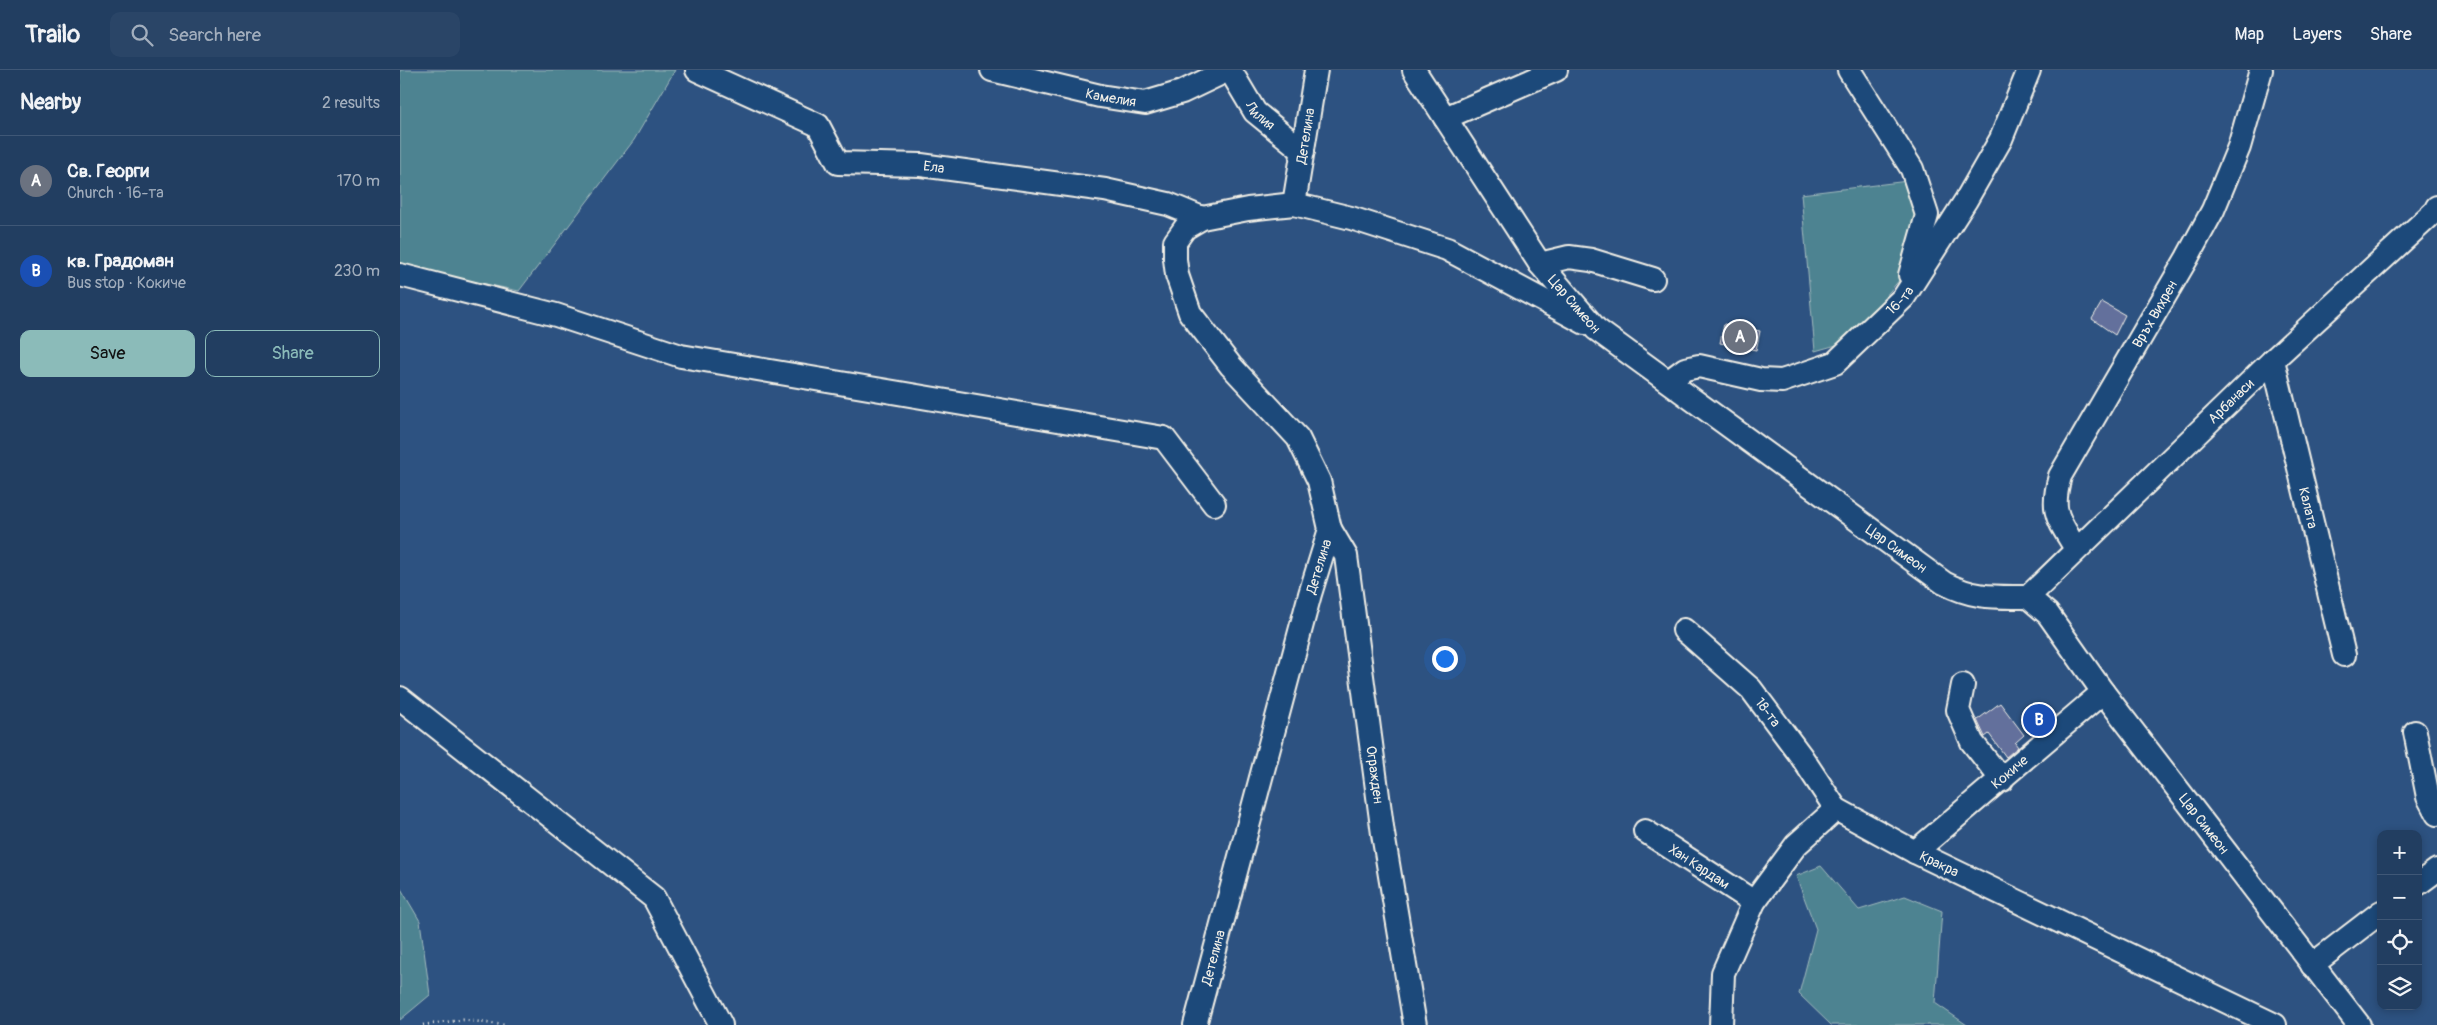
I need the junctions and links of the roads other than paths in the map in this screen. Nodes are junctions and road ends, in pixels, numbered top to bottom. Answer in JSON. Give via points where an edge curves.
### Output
{"nodes":[{"id":1,"x":697,"y":70,"type":"edge"},
{"id":2,"x":992,"y":70,"type":"edge"},
{"id":3,"x":1229,"y":70,"type":"edge"},
{"id":4,"x":1316,"y":70,"type":"edge"},
{"id":5,"x":1414,"y":70,"type":"edge"},
{"id":6,"x":1850,"y":70,"type":"edge"},
{"id":7,"x":2029,"y":70,"type":"edge"},
{"id":8,"x":2260,"y":70,"type":"edge"},
{"id":9,"x":1550,"y":71,"type":"edge"},
{"id":10,"x":1445,"y":118,"type":"junction"},
{"id":11,"x":1303,"y":151,"type":"junction"},
{"id":12,"x":1294,"y":204,"type":"junction"},
{"id":13,"x":2437,"y":207,"type":"edge"},
{"id":14,"x":1202,"y":218,"type":"junction"},
{"id":15,"x":1540,"y":264,"type":"junction"},
{"id":16,"x":400,"y":275,"type":"edge"},
{"id":17,"x":1653,"y":279,"type":"dead end"},
{"id":18,"x":1904,"y":297,"type":"junction"},
{"id":19,"x":1596,"y":329,"type":"junction"},
{"id":20,"x":2273,"y":360,"type":"junction"},
{"id":21,"x":1669,"y":381,"type":"junction"},
{"id":22,"x":1214,"y":504,"type":"dead end"},
{"id":23,"x":1330,"y":529,"type":"junction"},
{"id":24,"x":2076,"y":549,"type":"junction"},
{"id":25,"x":2028,"y":597,"type":"junction"},
{"id":26,"x":1684,"y":630,"type":"dead end"},
{"id":27,"x":2344,"y":655,"type":"dead end"},
{"id":28,"x":1963,"y":685,"type":"dead end"},
{"id":29,"x":2103,"y":692,"type":"junction"},
{"id":30,"x":400,"y":698,"type":"edge"},
{"id":31,"x":2415,"y":732,"type":"dead end"},
{"id":32,"x":2002,"y":780,"type":"junction"},
{"id":33,"x":2433,"y":806,"type":"edge"},
{"id":34,"x":1836,"y":809,"type":"junction"},
{"id":35,"x":1645,"y":831,"type":"dead end"},
{"id":36,"x":1915,"y":852,"type":"junction"},
{"id":37,"x":2437,"y":870,"type":"edge"},
{"id":38,"x":2422,"y":881,"type":"edge"},
{"id":39,"x":1754,"y":902,"type":"junction"},
{"id":40,"x":2377,"y":915,"type":"edge"},
{"id":41,"x":2312,"y":964,"type":"junction"},
{"id":42,"x":2267,"y":1024,"type":"edge"},
{"id":43,"x":721,"y":1025,"type":"edge"},
{"id":44,"x":1195,"y":1025,"type":"edge"},
{"id":45,"x":1415,"y":1025,"type":"edge"},
{"id":46,"x":1720,"y":1025,"type":"edge"},
{"id":47,"x":2359,"y":1025,"type":"edge"}],
"edges":[{"from":1,"to":14,"type":"street","name":"Ела","via":[[818,125],[838,163],[921,165],[1105,190],[1168,204]]},
{"from":2,"to":3,"type":"street","name":"Камелия","via":[[1100,96],[1145,103],[1182,92]]},
{"from":3,"to":11,"type":"street","name":"Лилия","via":[[1255,112]]},
{"from":4,"to":11,"type":"street","name":"Детелина"},
{"from":5,"to":10,"type":"street","name":"Цар Симеон"},
{"from":6,"to":18,"type":"street","via":[[1912,169],[1927,215]]},
{"from":7,"to":18,"type":"street","name":"16-та","via":[[2001,139]]},
{"from":8,"to":24,"type":"street","name":"Връх Вихрен","via":[[2239,147],[2213,210],[2060,476],[2054,497],[2056,515]]},
{"from":9,"to":10,"type":"street"},
{"from":10,"to":15,"type":"street","name":"Цар Симеон"},
{"from":11,"to":12,"type":"street","name":"Детелина"},
{"from":12,"to":14,"type":"street","name":"Детелина"},
{"from":12,"to":19,"type":"street","name":"Детелина","via":[[1447,248]]},
{"from":13,"to":20,"type":"street","name":"Арбанаси"},
{"from":14,"to":23,"type":"street","name":"Детелина","via":[[1185,228],[1175,242],[1177,275],[1190,313],[1231,366],[1298,438],[1319,481]]},
{"from":15,"to":17,"type":"street","via":[[1569,257],[1591,260]]},
{"from":15,"to":19,"type":"street","name":"Цар Симеон"},
{"from":16,"to":22,"type":"street","via":[[556,316],[681,356],[1164,438]]},
{"from":18,"to":21,"type":"street","name":"16-та","via":[[1835,363],[1803,375],[1782,381],[1762,380],[1699,366],[1685,369]]},
{"from":19,"to":21,"type":"street","name":"Цар Симеон"},
{"from":20,"to":24,"type":"street","name":"Арбанаси"},
{"from":20,"to":27,"type":"street","name":"Калата"},
{"from":21,"to":25,"type":"street","name":"Цар Симеон","via":[[1944,584],[1965,594]]},
{"from":23,"to":44,"type":"street","name":"Детелина"},
{"from":23,"to":45,"type":"street","name":"Огражден","via":[[1346,556],[1383,834]]},
{"from":24,"to":25,"type":"street","name":"Арбанаси"},
{"from":25,"to":29,"type":"street","name":"Цар Симеон","via":[[2048,614]]},
{"from":26,"to":34,"type":"street","name":"18-та","via":[[1751,689]]},
{"from":28,"to":32,"type":"street","via":[[1958,710],[1972,742]]},
{"from":29,"to":32,"type":"street","name":"Кокиче"},
{"from":29,"to":41,"type":"street","name":"Цар Симеон"},
{"from":30,"to":43,"type":"street","via":[[654,898]]},
{"from":31,"to":33,"type":"street"},
{"from":32,"to":36,"type":"street","name":"Кокиче"},
{"from":34,"to":36,"type":"street","name":"Кракра"},
{"from":34,"to":39,"type":"street","via":[[1796,845]]},
{"from":35,"to":39,"type":"street","name":"Хан Кардам"},
{"from":36,"to":42,"type":"street","name":"Кракра"},
{"from":37,"to":38,"type":"street"},
{"from":39,"to":46,"type":"street","via":[[1723,973]]},
{"from":40,"to":41,"type":"street"},
{"from":41,"to":47,"type":"street","name":"Цар Симеон"}]}
